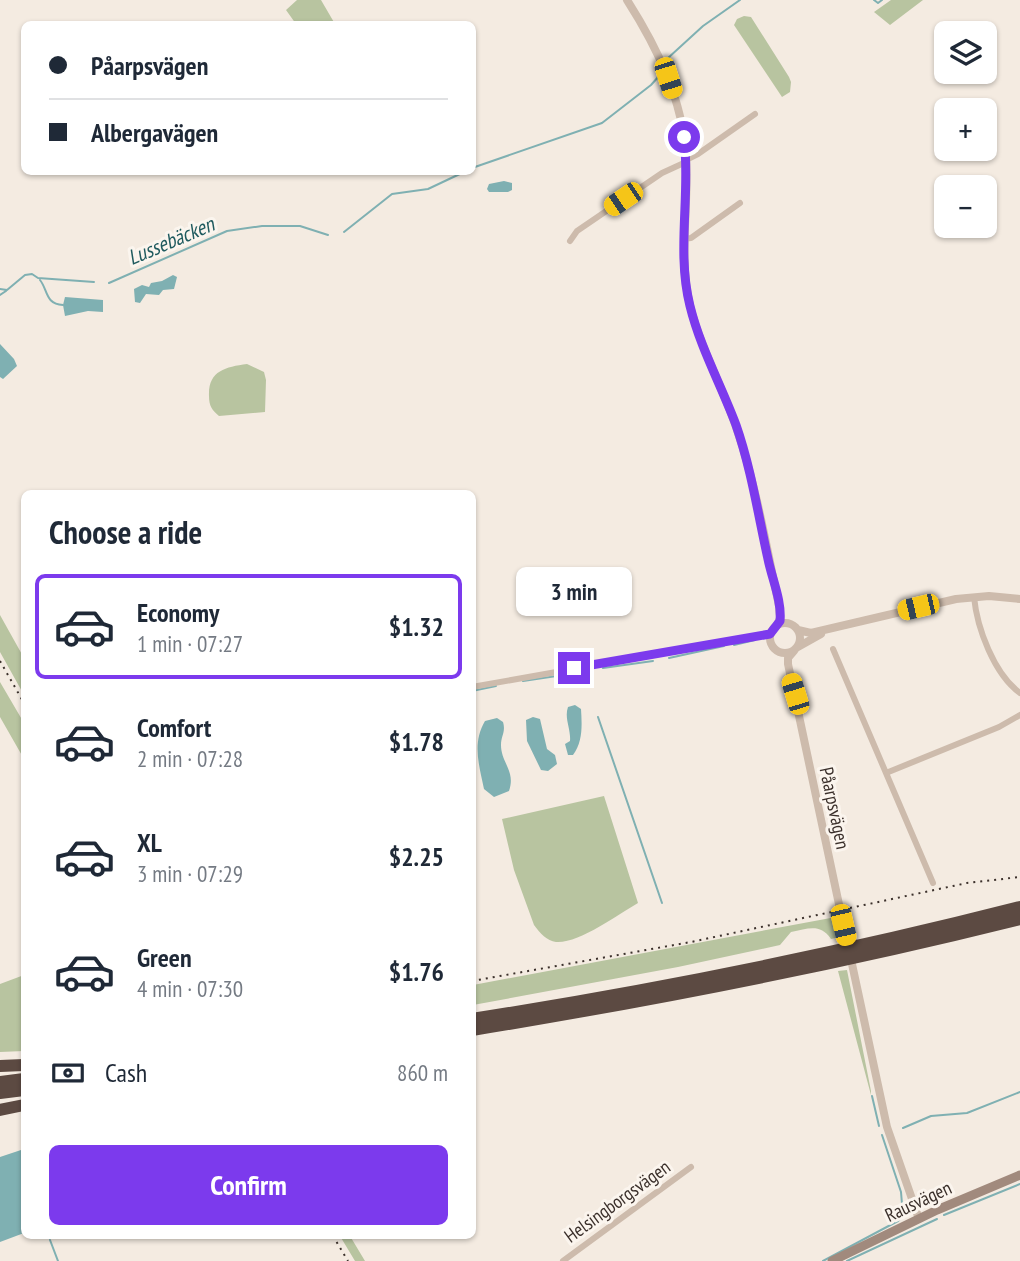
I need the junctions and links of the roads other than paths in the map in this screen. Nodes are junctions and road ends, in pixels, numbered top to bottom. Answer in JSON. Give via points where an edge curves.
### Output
{"nodes":[{"id":1,"x":627,"y":0,"type":"edge"},
{"id":2,"x":755,"y":114,"type":"dead end"},
{"id":3,"x":686,"y":161,"type":"junction"},
{"id":4,"x":740,"y":203,"type":"dead end"},
{"id":5,"x":683,"y":239,"type":"junction"},
{"id":6,"x":570,"y":241,"type":"dead end"},
{"id":7,"x":776,"y":590,"type":"junction"},
{"id":8,"x":974,"y":597,"type":"junction"},
{"id":9,"x":1020,"y":598,"type":"edge"},
{"id":10,"x":777,"y":625,"type":"junction"},
{"id":11,"x":836,"y":627,"type":"junction"},
{"id":12,"x":796,"y":628,"type":"junction"},
{"id":13,"x":770,"y":634,"type":"junction"},
{"id":14,"x":774,"y":649,"type":"junction"},
{"id":15,"x":833,"y":649,"type":"dead end"},
{"id":16,"x":795,"y":650,"type":"junction"},
{"id":17,"x":791,"y":680,"type":"junction"},
{"id":18,"x":476,"y":686,"type":"edge"},
{"id":19,"x":1020,"y":693,"type":"edge"},
{"id":20,"x":1020,"y":715,"type":"edge"},
{"id":21,"x":886,"y":773,"type":"junction"},
{"id":22,"x":933,"y":883,"type":"dead end"},
{"id":23,"x":1020,"y":907,"type":"edge"},
{"id":24,"x":1020,"y":919,"type":"edge"},
{"id":25,"x":847,"y":942,"type":"dead end"},
{"id":26,"x":852,"y":964,"type":"dead end"},
{"id":27,"x":476,"y":1018,"type":"edge"},
{"id":28,"x":476,"y":1029,"type":"edge"},
{"id":29,"x":21,"y":1065,"type":"edge"},
{"id":30,"x":0,"y":1066,"type":"edge"},
{"id":31,"x":21,"y":1079,"type":"edge"},
{"id":32,"x":0,"y":1082,"type":"edge"},
{"id":33,"x":21,"y":1090,"type":"edge"},
{"id":34,"x":0,"y":1093,"type":"edge"},
{"id":35,"x":21,"y":1106,"type":"edge"},
{"id":36,"x":0,"y":1110,"type":"edge"},
{"id":37,"x":691,"y":1167,"type":"dead end"},
{"id":38,"x":1020,"y":1175,"type":"edge"},
{"id":39,"x":919,"y":1219,"type":"junction"},
{"id":40,"x":563,"y":1261,"type":"edge"},
{"id":41,"x":832,"y":1261,"type":"edge"}],
"edges":[{"from":1,"to":3,"type":"street","via":[[664,68],[682,128]]},
{"from":2,"to":3,"type":"street"},
{"from":3,"to":5,"type":"street"},
{"from":3,"to":6,"type":"street","via":[[577,231]]},
{"from":4,"to":5,"type":"street"},
{"from":5,"to":7,"type":"street","via":[[690,303],[743,449]]},
{"from":7,"to":10,"type":"street"},
{"from":7,"to":12,"type":"street"},
{"from":8,"to":9,"type":"street"},
{"from":8,"to":11,"type":"street"},
{"from":8,"to":19,"type":"street","via":[[998,670]]},
{"from":10,"to":12,"type":"street"},
{"from":10,"to":13,"type":"street"},
{"from":11,"to":12,"type":"street","via":[[808,634]]},
{"from":11,"to":16,"type":"street"},
{"from":12,"to":16,"type":"street","via":[[800,638]]},
{"from":13,"to":14,"type":"street"},
{"from":13,"to":18,"type":"street"},
{"from":14,"to":16,"type":"street","via":[[783,654]]},
{"from":14,"to":17,"type":"street","name":"Påarpsvägen"},
{"from":15,"to":21,"type":"street"},
{"from":16,"to":17,"type":"street","name":"Påarpsvägen","via":[[788,660]]},
{"from":17,"to":25,"type":"street","name":"Påarpsvägen"},
{"from":20,"to":21,"type":"street"},
{"from":21,"to":22,"type":"street"},
{"from":23,"to":27,"type":"highway","via":[[699,978]]},
{"from":24,"to":28,"type":"highway","via":[[711,987]]},
{"from":26,"to":39,"type":"street","via":[[887,1127]]},
{"from":29,"to":30,"type":"highway"},
{"from":31,"to":32,"type":"highway"},
{"from":33,"to":34,"type":"highway"},
{"from":35,"to":36,"type":"highway"},
{"from":37,"to":40,"type":"street","name":"Helsingborgsvägen"},
{"from":38,"to":39,"type":"main road","name":"Rausvägen"},
{"from":39,"to":41,"type":"main road","name":"Rausvägen"}]}
